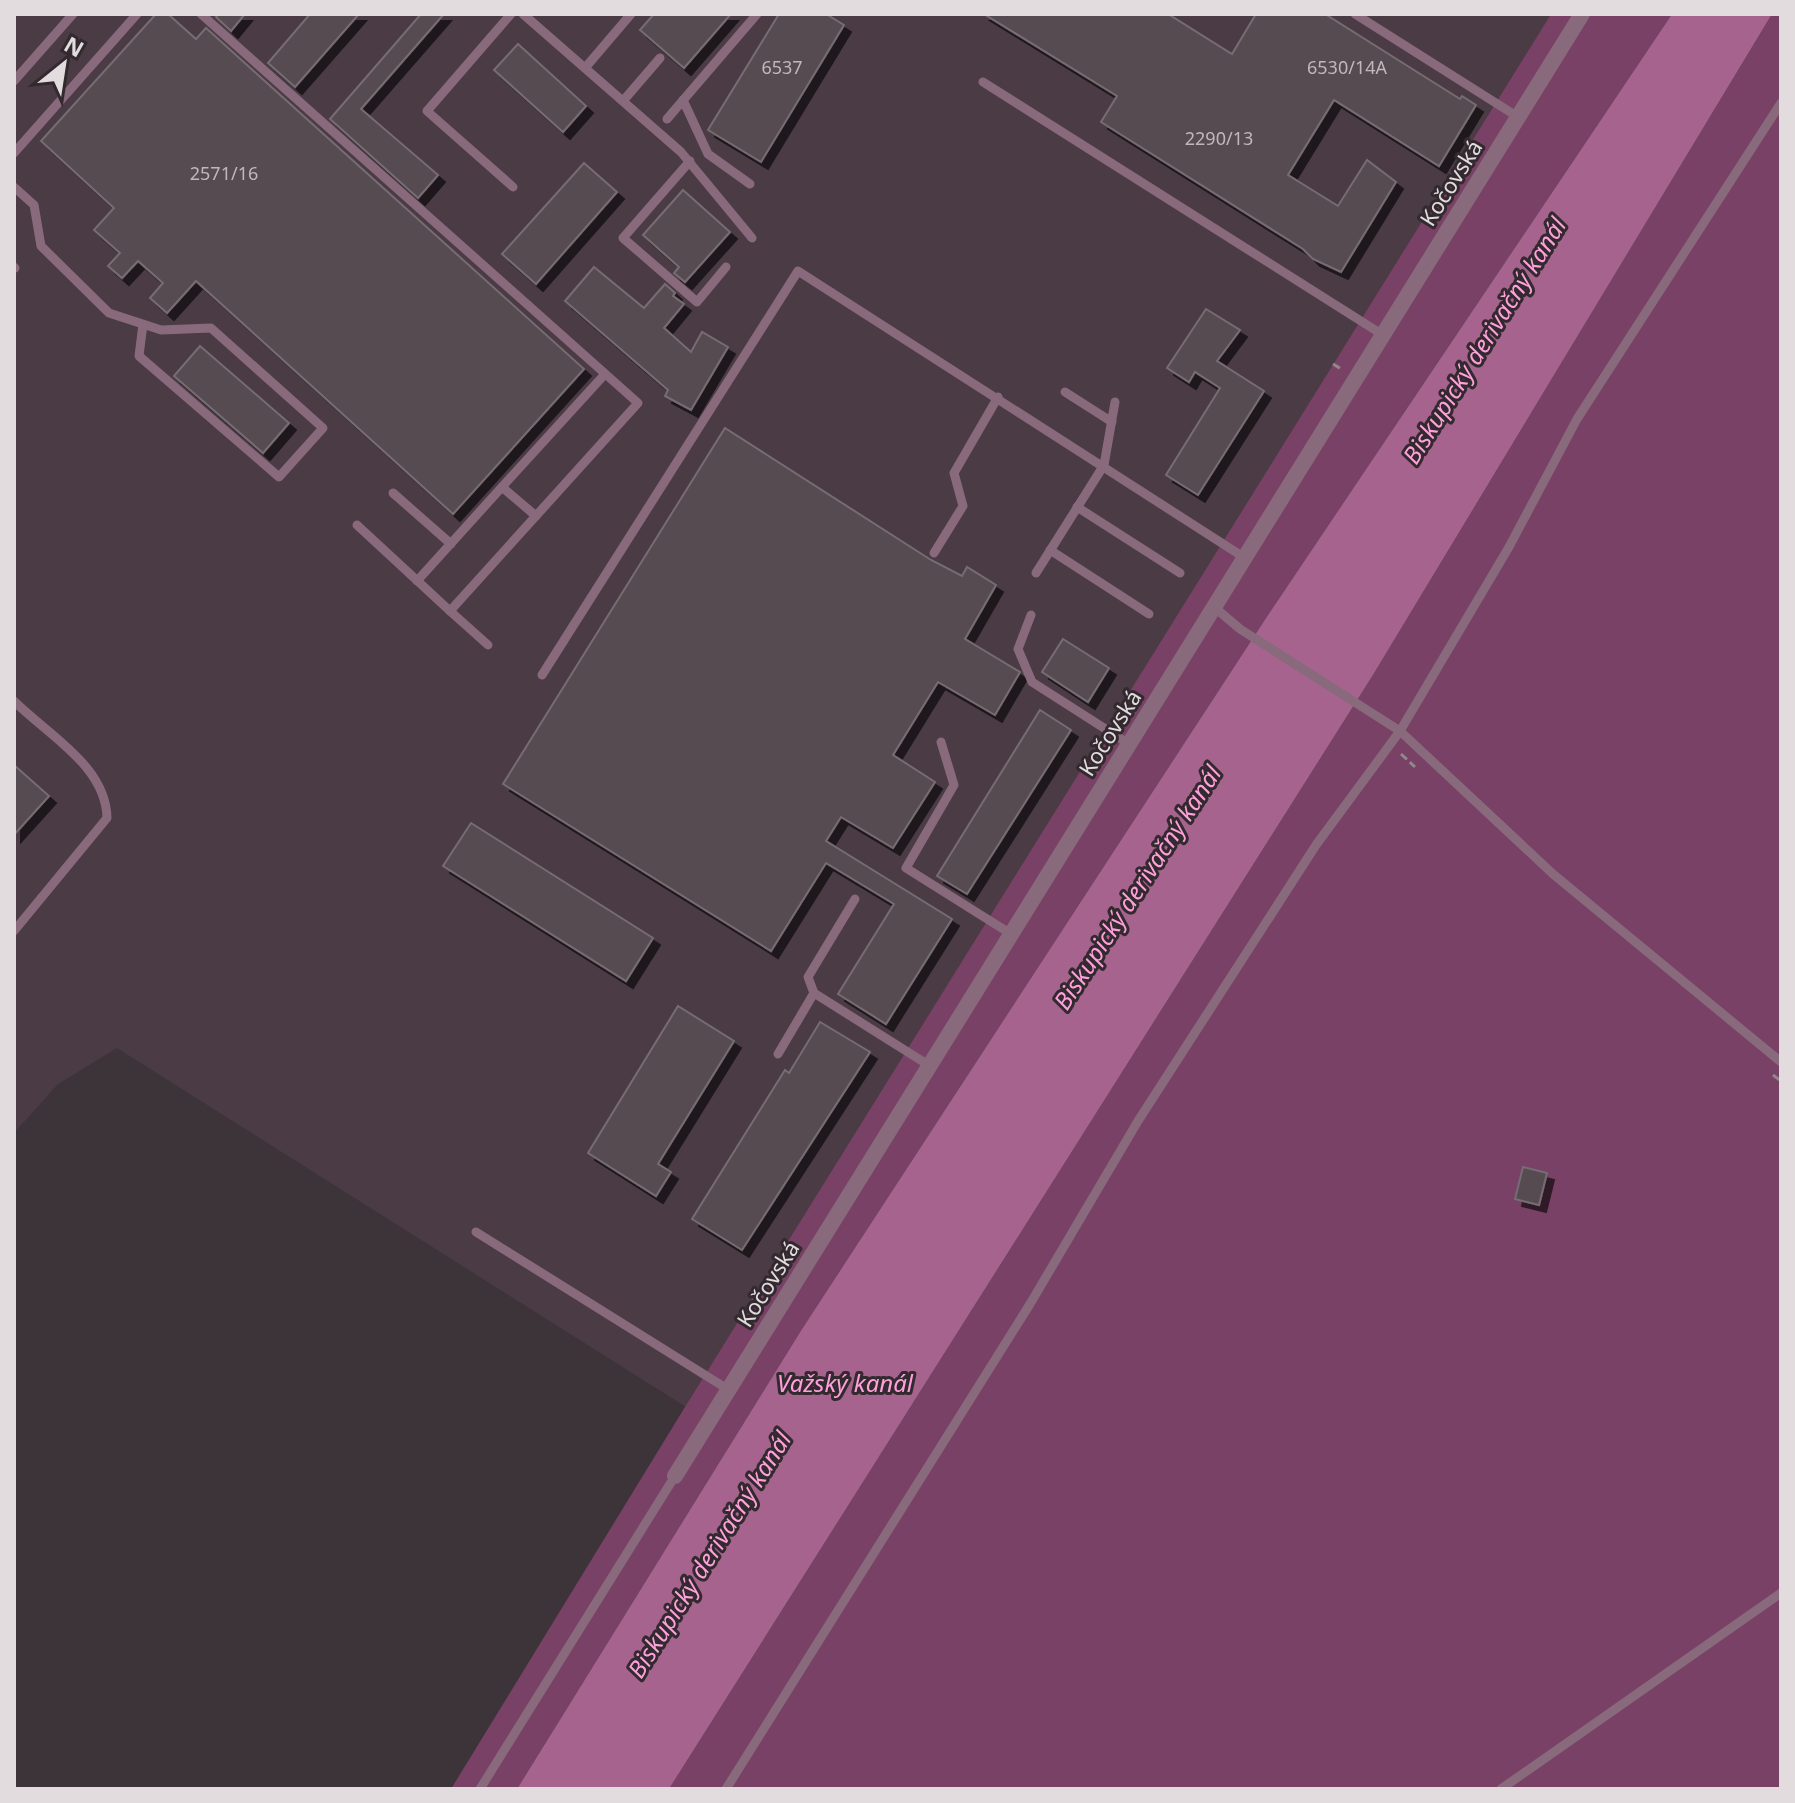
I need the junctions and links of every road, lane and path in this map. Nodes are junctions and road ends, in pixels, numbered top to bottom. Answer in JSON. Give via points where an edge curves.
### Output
{"nodes":[{"id":1,"x":73,"y":14,"type":"edge"},
{"id":2,"x":137,"y":14,"type":"edge"},
{"id":3,"x":201,"y":14,"type":"edge"},
{"id":4,"x":511,"y":14,"type":"edge"},
{"id":5,"x":523,"y":14,"type":"edge"},
{"id":6,"x":631,"y":14,"type":"edge"},
{"id":7,"x":757,"y":14,"type":"edge"},
{"id":8,"x":1355,"y":14,"type":"edge"},
{"id":9,"x":1582,"y":14,"type":"edge"},
{"id":10,"x":660,"y":58,"type":"dead end"},
{"id":11,"x":585,"y":68,"type":"junction"},
{"id":12,"x":14,"y":81,"type":"edge"},
{"id":13,"x":983,"y":82,"type":"dead end"},
{"id":14,"x":683,"y":100,"type":"junction"},
{"id":15,"x":623,"y":101,"type":"junction"},
{"id":16,"x":1781,"y":103,"type":"edge"},
{"id":17,"x":1518,"y":117,"type":"junction"},
{"id":18,"x":667,"y":119,"type":"dead end"},
{"id":19,"x":14,"y":153,"type":"edge"},
{"id":20,"x":690,"y":161,"type":"junction"},
{"id":21,"x":750,"y":184,"type":"dead end"},
{"id":22,"x":14,"y":187,"type":"edge"},
{"id":23,"x":513,"y":187,"type":"dead end"},
{"id":24,"x":752,"y":238,"type":"dead end"},
{"id":25,"x":726,"y":267,"type":"dead end"},
{"id":26,"x":143,"y":324,"type":"junction"},
{"id":27,"x":1383,"y":335,"type":"junction"},
{"id":28,"x":605,"y":374,"type":"junction"},
{"id":29,"x":1065,"y":392,"type":"dead end"},
{"id":30,"x":998,"y":397,"type":"junction"},
{"id":31,"x":1115,"y":402,"type":"dead end"},
{"id":32,"x":1112,"y":422,"type":"junction"},
{"id":33,"x":1104,"y":465,"type":"junction"},
{"id":34,"x":502,"y":487,"type":"junction"},
{"id":35,"x":393,"y":493,"type":"dead end"},
{"id":36,"x":1077,"y":507,"type":"junction"},
{"id":37,"x":536,"y":516,"type":"junction"},
{"id":38,"x":357,"y":525,"type":"dead end"},
{"id":39,"x":451,"y":544,"type":"junction"},
{"id":40,"x":1050,"y":550,"type":"junction"},
{"id":41,"x":934,"y":553,"type":"dead end"},
{"id":42,"x":1245,"y":558,"type":"junction"},
{"id":43,"x":1036,"y":573,"type":"dead end"},
{"id":44,"x":1180,"y":573,"type":"dead end"},
{"id":45,"x":417,"y":581,"type":"junction"},
{"id":46,"x":1213,"y":606,"type":"junction"},
{"id":47,"x":450,"y":611,"type":"junction"},
{"id":48,"x":1149,"y":614,"type":"dead end"},
{"id":49,"x":1031,"y":615,"type":"dead end"},
{"id":50,"x":488,"y":645,"type":"dead end"},
{"id":51,"x":542,"y":675,"type":"dead end"},
{"id":52,"x":14,"y":701,"type":"edge"},
{"id":53,"x":1400,"y":731,"type":"junction"},
{"id":54,"x":941,"y":742,"type":"dead end"},
{"id":55,"x":1129,"y":744,"type":"junction"},
{"id":56,"x":855,"y":899,"type":"dead end"},
{"id":57,"x":15,"y":928,"type":"edge"},
{"id":58,"x":1011,"y":934,"type":"junction"},
{"id":59,"x":814,"y":993,"type":"junction"},
{"id":60,"x":778,"y":1054,"type":"dead end"},
{"id":61,"x":1781,"y":1062,"type":"edge"},
{"id":62,"x":930,"y":1066,"type":"junction"},
{"id":63,"x":476,"y":1232,"type":"dead end"},
{"id":64,"x":729,"y":1390,"type":"junction"},
{"id":65,"x":675,"y":1476,"type":"joint"},
{"id":66,"x":1781,"y":1593,"type":"edge"},
{"id":67,"x":480,"y":1789,"type":"edge"},
{"id":68,"x":726,"y":1789,"type":"edge"},
{"id":69,"x":1501,"y":1789,"type":"edge"}],
"edges":[{"from":1,"to":12,"type":"lane"},
{"from":2,"to":19,"type":"lane"},
{"from":3,"to":28,"type":"lane"},
{"from":4,"to":23,"type":"lane","via":[[427,111]]},
{"from":5,"to":11,"type":"lane"},
{"from":6,"to":11,"type":"lane"},
{"from":7,"to":14,"type":"lane"},
{"from":8,"to":17,"type":"lane"},
{"from":9,"to":17,"type":"street","name":"Kočovská"},
{"from":10,"to":15,"type":"lane"},
{"from":11,"to":15,"type":"lane"},
{"from":13,"to":27,"type":"lane"},
{"from":14,"to":18,"type":"lane"},
{"from":14,"to":21,"type":"lane","via":[[708,154]]},
{"from":15,"to":20,"type":"lane"},
{"from":16,"to":53,"type":"lane","via":[[1577,419],[1509,547]]},
{"from":17,"to":27,"type":"street","name":"Kočovská"},
{"from":20,"to":24,"type":"lane"},
{"from":20,"to":25,"type":"lane","via":[[623,238],[697,302]]},
{"from":22,"to":26,"type":"lane","via":[[34,205],[41,246],[109,313]]},
{"from":26,"to":26,"type":"lane","via":[[161,330],[211,328],[323,428],[279,477],[139,356]]},
{"from":27,"to":42,"type":"street","name":"Kočovská"},
{"from":28,"to":34,"type":"lane"},
{"from":28,"to":37,"type":"lane","via":[[638,403]]},
{"from":29,"to":32,"type":"lane"},
{"from":30,"to":33,"type":"lane"},
{"from":30,"to":41,"type":"lane","via":[[954,473],[963,506]]},
{"from":30,"to":51,"type":"lane","via":[[798,271]]},
{"from":31,"to":32,"type":"lane"},
{"from":32,"to":33,"type":"lane"},
{"from":33,"to":36,"type":"lane"},
{"from":33,"to":42,"type":"lane"},
{"from":34,"to":37,"type":"lane"},
{"from":34,"to":39,"type":"lane"},
{"from":35,"to":39,"type":"lane"},
{"from":36,"to":40,"type":"lane"},
{"from":36,"to":44,"type":"lane"},
{"from":37,"to":47,"type":"lane"},
{"from":38,"to":45,"type":"lane"},
{"from":39,"to":45,"type":"lane"},
{"from":40,"to":43,"type":"lane"},
{"from":40,"to":48,"type":"lane"},
{"from":42,"to":46,"type":"street","name":"Kočovská"},
{"from":45,"to":47,"type":"lane"},
{"from":46,"to":53,"type":"lane","via":[[1240,629]]},
{"from":46,"to":55,"type":"street","name":"Kočovská"},
{"from":47,"to":50,"type":"lane"},
{"from":49,"to":55,"type":"lane","via":[[1018,649],[1032,682]]},
{"from":52,"to":57,"type":"lane","via":[[87,767],[107,798],[107,818]]},
{"from":53,"to":61,"type":"lane","via":[[1553,874]]},
{"from":53,"to":68,"type":"lane","via":[[1316,845],[1146,1108],[1030,1304]]},
{"from":54,"to":58,"type":"lane","via":[[954,785],[906,868]]},
{"from":55,"to":58,"type":"street","name":"Kočovská"},
{"from":56,"to":59,"type":"lane","via":[[808,977]]},
{"from":58,"to":62,"type":"street","name":"Kočovská"},
{"from":59,"to":60,"type":"lane"},
{"from":59,"to":62,"type":"lane"},
{"from":62,"to":64,"type":"street","name":"Kočovská"},
{"from":63,"to":64,"type":"lane"},
{"from":64,"to":65,"type":"street","name":"Kočovská"},
{"from":65,"to":67,"type":"lane"},
{"from":66,"to":69,"type":"lane"}]}
